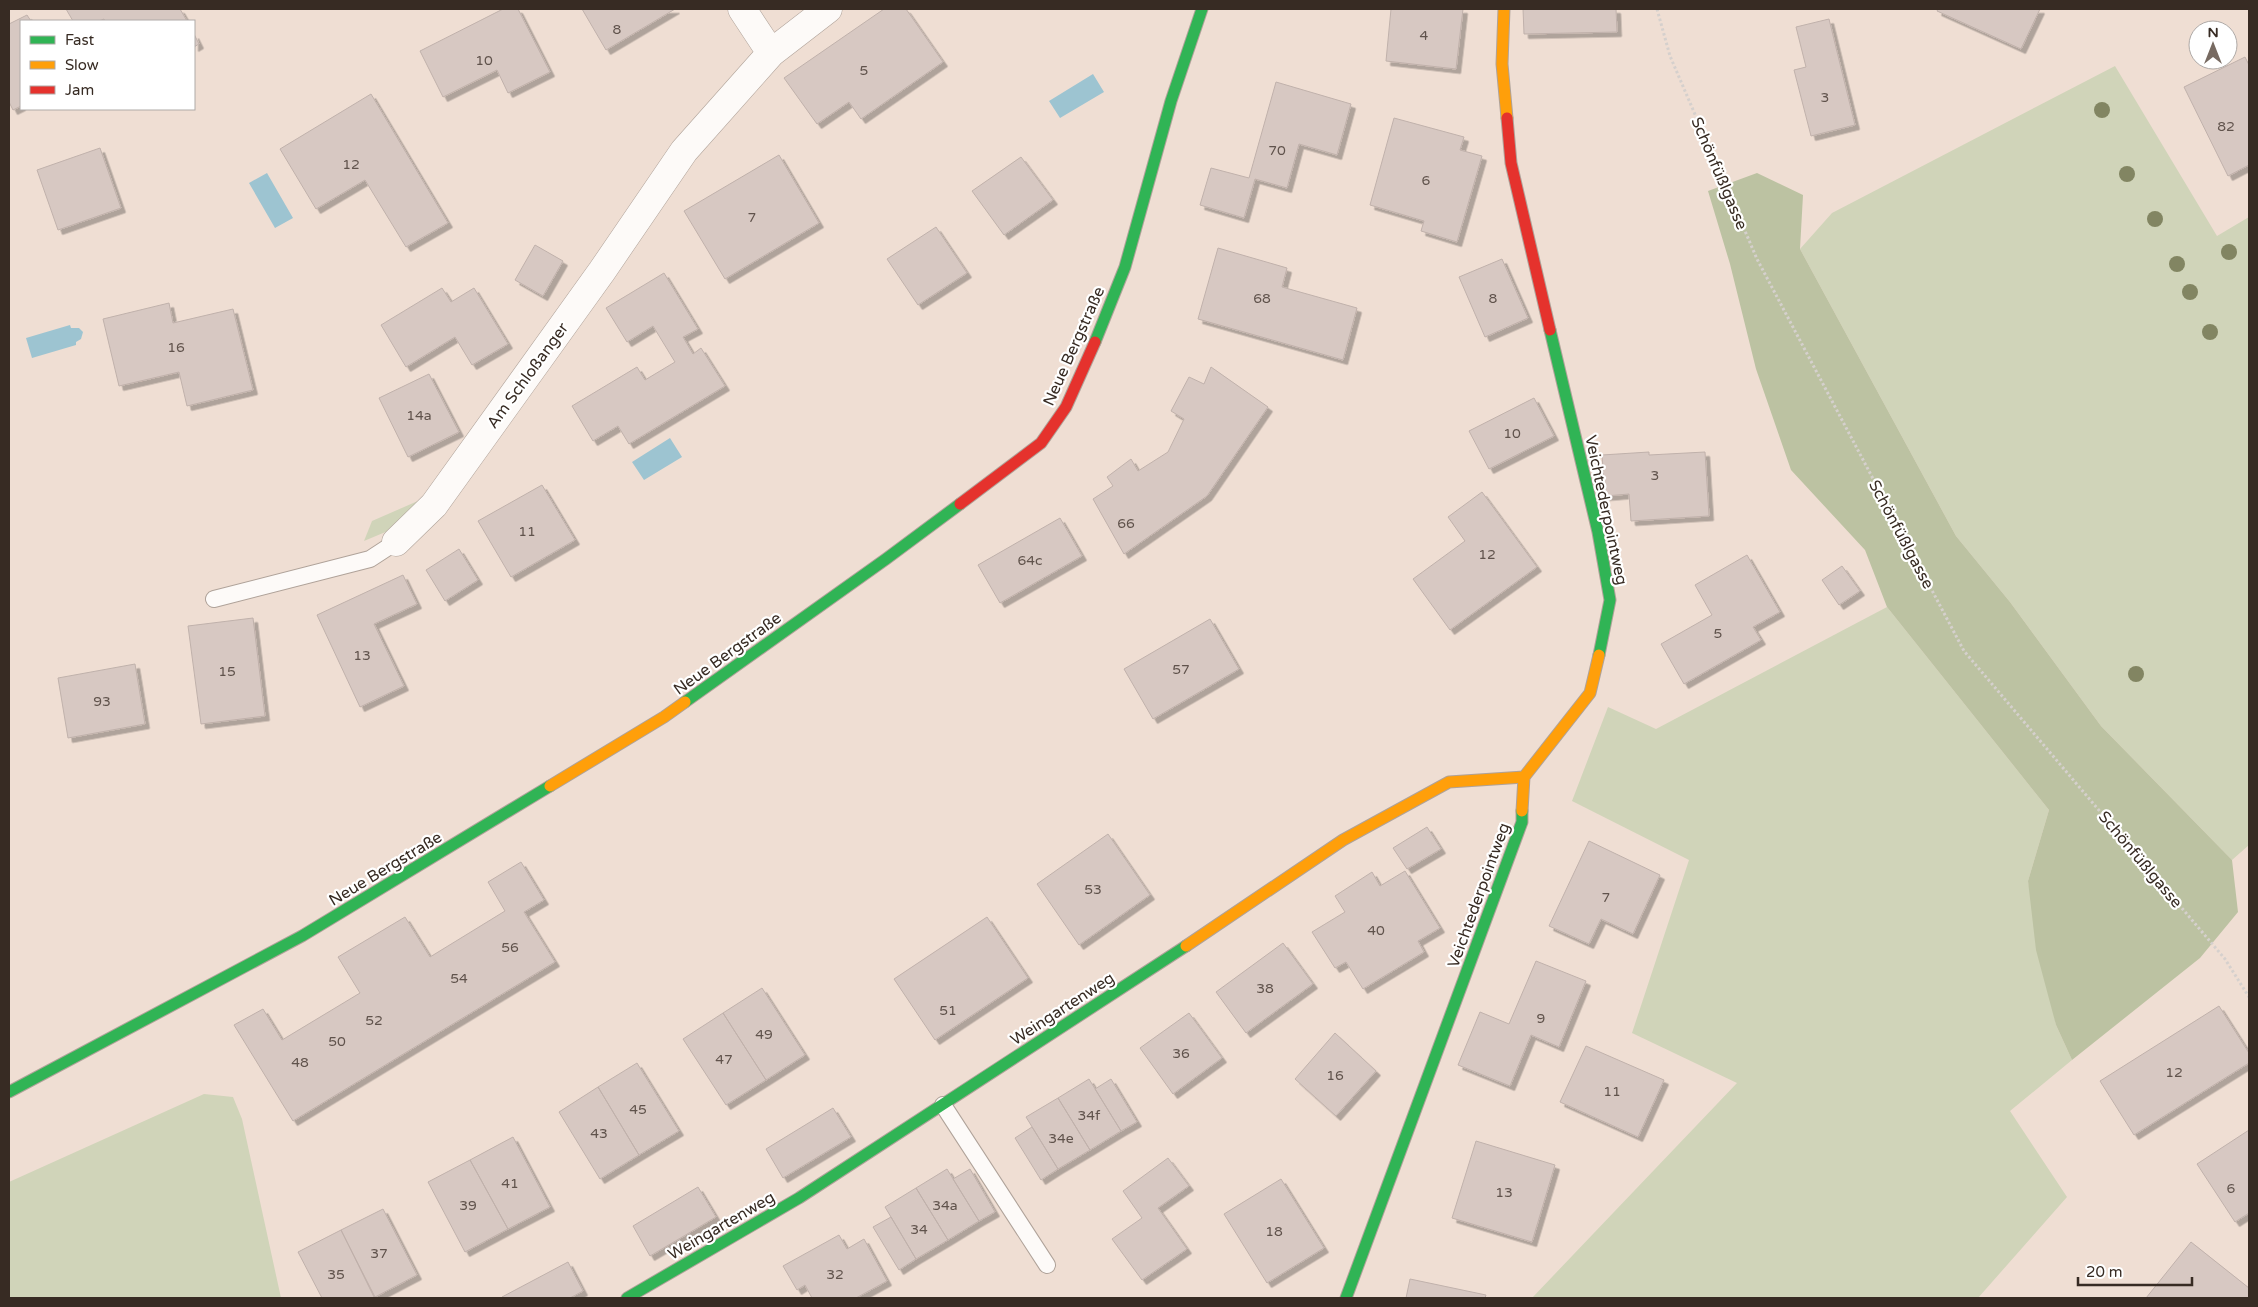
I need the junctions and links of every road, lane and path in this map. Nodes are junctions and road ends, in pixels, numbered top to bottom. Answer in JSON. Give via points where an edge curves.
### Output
{"nodes":[{"id":1,"x":742,"y":9,"type":"edge"},
{"id":2,"x":828,"y":9,"type":"edge"},
{"id":3,"x":1202,"y":9,"type":"edge"},
{"id":4,"x":1504,"y":9,"type":"edge"},
{"id":5,"x":1657,"y":9,"type":"edge"},
{"id":6,"x":771,"y":53,"type":"junction"},
{"id":7,"x":396,"y":542,"type":"joint"},
{"id":8,"x":214,"y":599,"type":"dead end"},
{"id":9,"x":1524,"y":777,"type":"junction"},
{"id":10,"x":2249,"y":997,"type":"edge"},
{"id":11,"x":9,"y":1092,"type":"edge"},
{"id":12,"x":943,"y":1104,"type":"junction"},
{"id":13,"x":1047,"y":1265,"type":"dead end"},
{"id":14,"x":627,"y":1298,"type":"edge"},
{"id":15,"x":1346,"y":1298,"type":"edge"}],
"edges":[{"from":1,"to":6,"type":"street"},
{"from":2,"to":6,"type":"street","name":"Am Schloßanger"},
{"from":3,"to":11,"type":"street","name":"Neue Bergstraße","via":[[1171,101],[1125,267],[1071,398],[1041,443],[664,718],[302,936]]},
{"from":4,"to":9,"type":"street","name":"Veichtederpointweg","via":[[1502,64],[1511,164],[1598,532],[1610,600],[1590,693]]},
{"from":5,"to":10,"type":"path","name":"Schönfüßlgasse","via":[[1670,56],[1757,259],[1964,652],[2225,959]]},
{"from":6,"to":7,"type":"street","name":"Am Schloßanger","via":[[684,151],[434,505]]},
{"from":7,"to":8,"type":"lane","name":"Am Schloßanger","via":[[370,559]]},
{"from":9,"to":12,"type":"street","name":"Weingartenweg","via":[[1449,782],[1343,840],[1166,960]]},
{"from":9,"to":15,"type":"street","name":"Veichtederpointweg","via":[[1522,822]]},
{"from":12,"to":13,"type":"lane"},
{"from":12,"to":14,"type":"street","name":"Weingartenweg","via":[[799,1198]]}]}
